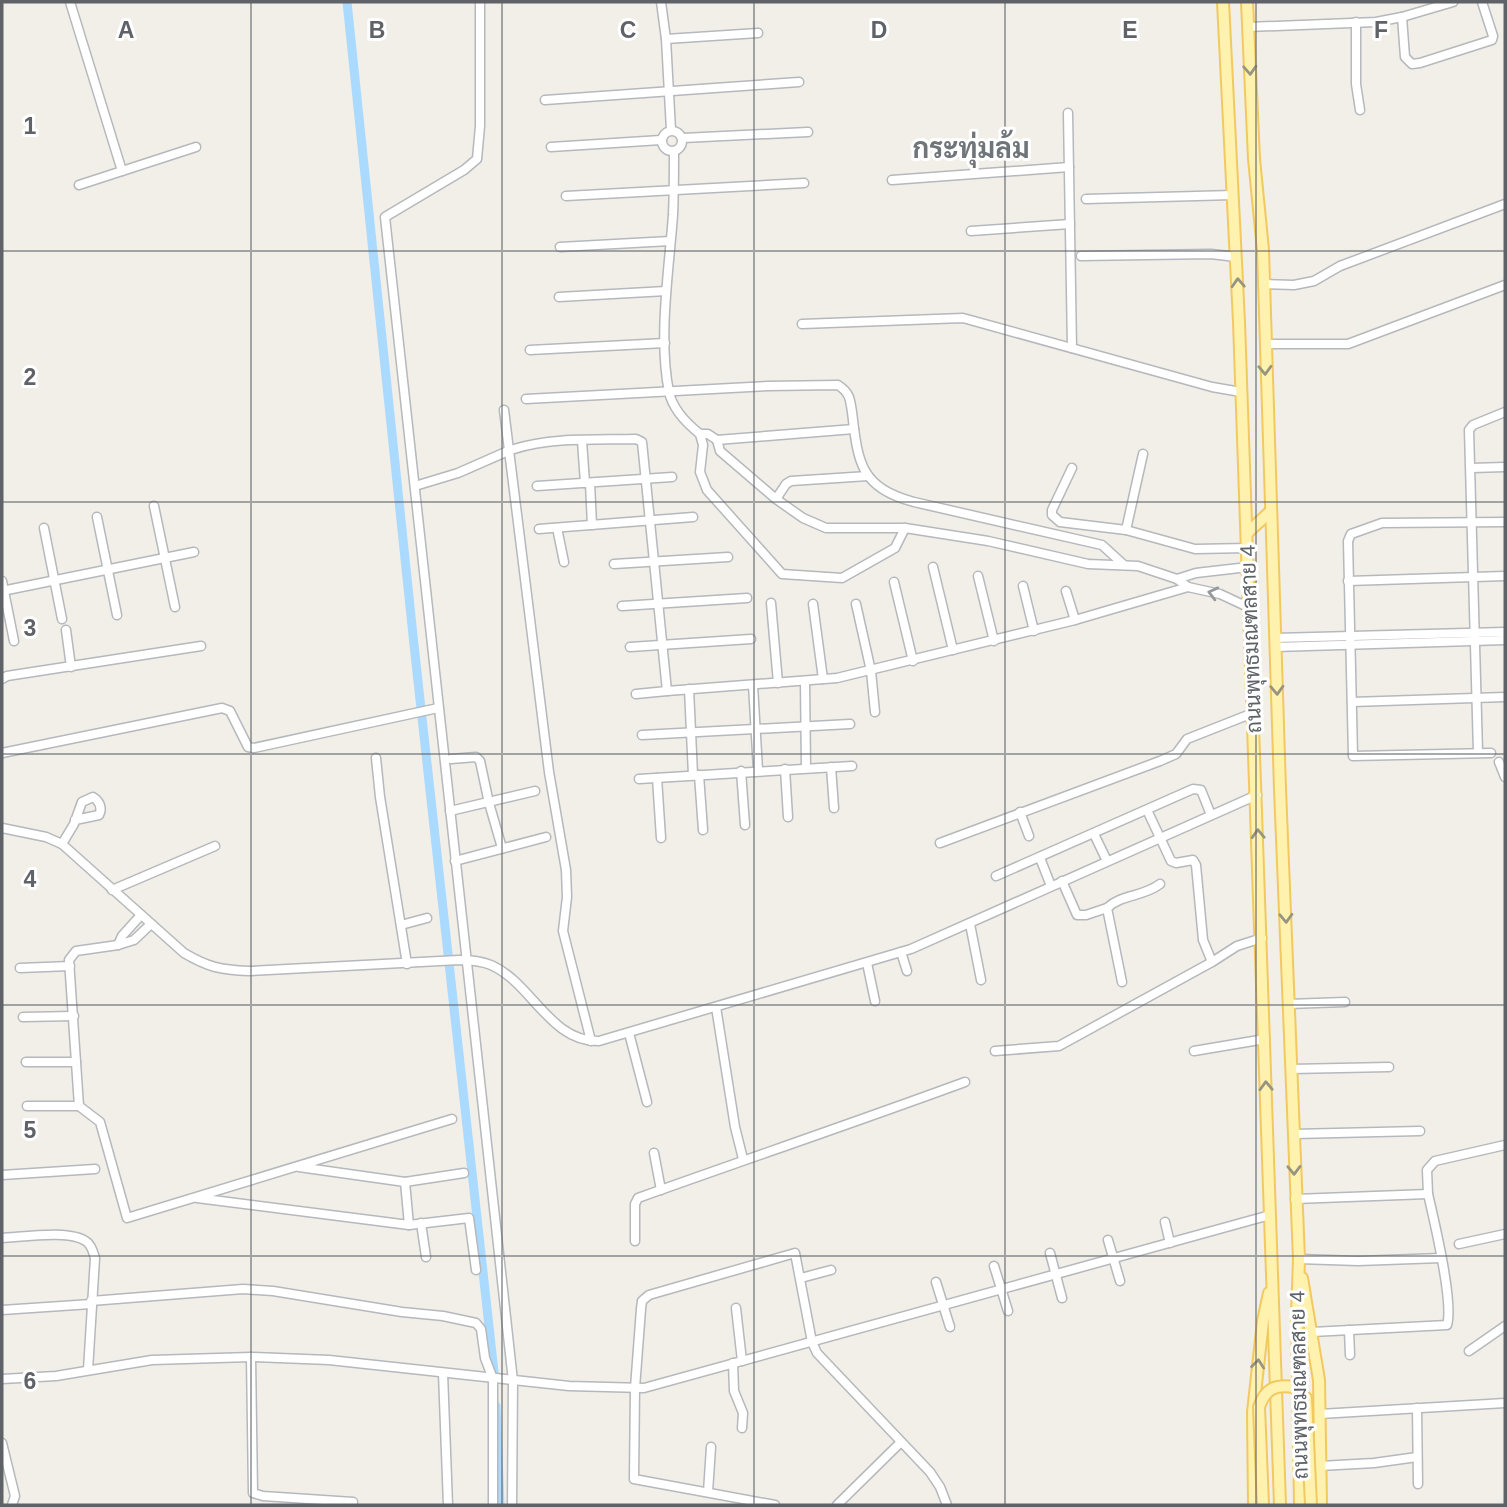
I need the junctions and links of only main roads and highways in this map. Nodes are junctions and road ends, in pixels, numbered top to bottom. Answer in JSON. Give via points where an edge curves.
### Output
{"nodes":[{"id":1,"x":1223,"y":2,"type":"edge"},
{"id":2,"x":1247,"y":2,"type":"edge"},
{"id":3,"x":1270,"y":505,"type":"junction"},
{"id":4,"x":1247,"y":533,"type":"junction"},
{"id":5,"x":1299,"y":1262,"type":"junction"},
{"id":6,"x":1272,"y":1276,"type":"junction"},
{"id":7,"x":1254,"y":1505,"type":"edge"},
{"id":8,"x":1263,"y":1505,"type":"edge"},
{"id":9,"x":1280,"y":1505,"type":"edge"},
{"id":10,"x":1300,"y":1505,"type":"edge"},
{"id":11,"x":1311,"y":1505,"type":"edge"},
{"id":12,"x":1321,"y":1505,"type":"edge"}],
"edges":[{"from":4,"to":1,"type":"main road","name":"ถนนพุทธมณฑลสาย 4","one_way":true},
{"from":2,"to":3,"type":"main road","name":"ถนนพุทธมณฑลสาย 4","one_way":true,"via":[[1264,284]]},
{"from":3,"to":4,"type":"main road"},
{"from":3,"to":5,"type":"main road","name":"ถนนพุทธมณฑลสาย 4","one_way":true},
{"from":6,"to":4,"type":"main road","name":"ถนนพุทธมณฑลสาย 4","one_way":true},
{"from":5,"to":10,"type":"main road","name":"ถนนพุทธมณฑลสาย 4"},
{"from":5,"to":12,"type":"main road","name":"ถนนพุทธมณฑลสาย 4","via":[[1317,1363]]},
{"from":7,"to":6,"type":"main road","name":"ถนนพุทธมณฑลสาย 4","one_way":true,"via":[[1253,1412]]},
{"from":6,"to":9,"type":"main road","name":"ถนนพุทธมณฑลสาย 4"},
{"from":8,"to":11,"type":"main road","bridge":true,"via":[[1259,1407],[1263,1395],[1282,1386],[1294,1387],[1306,1398]]}]}
